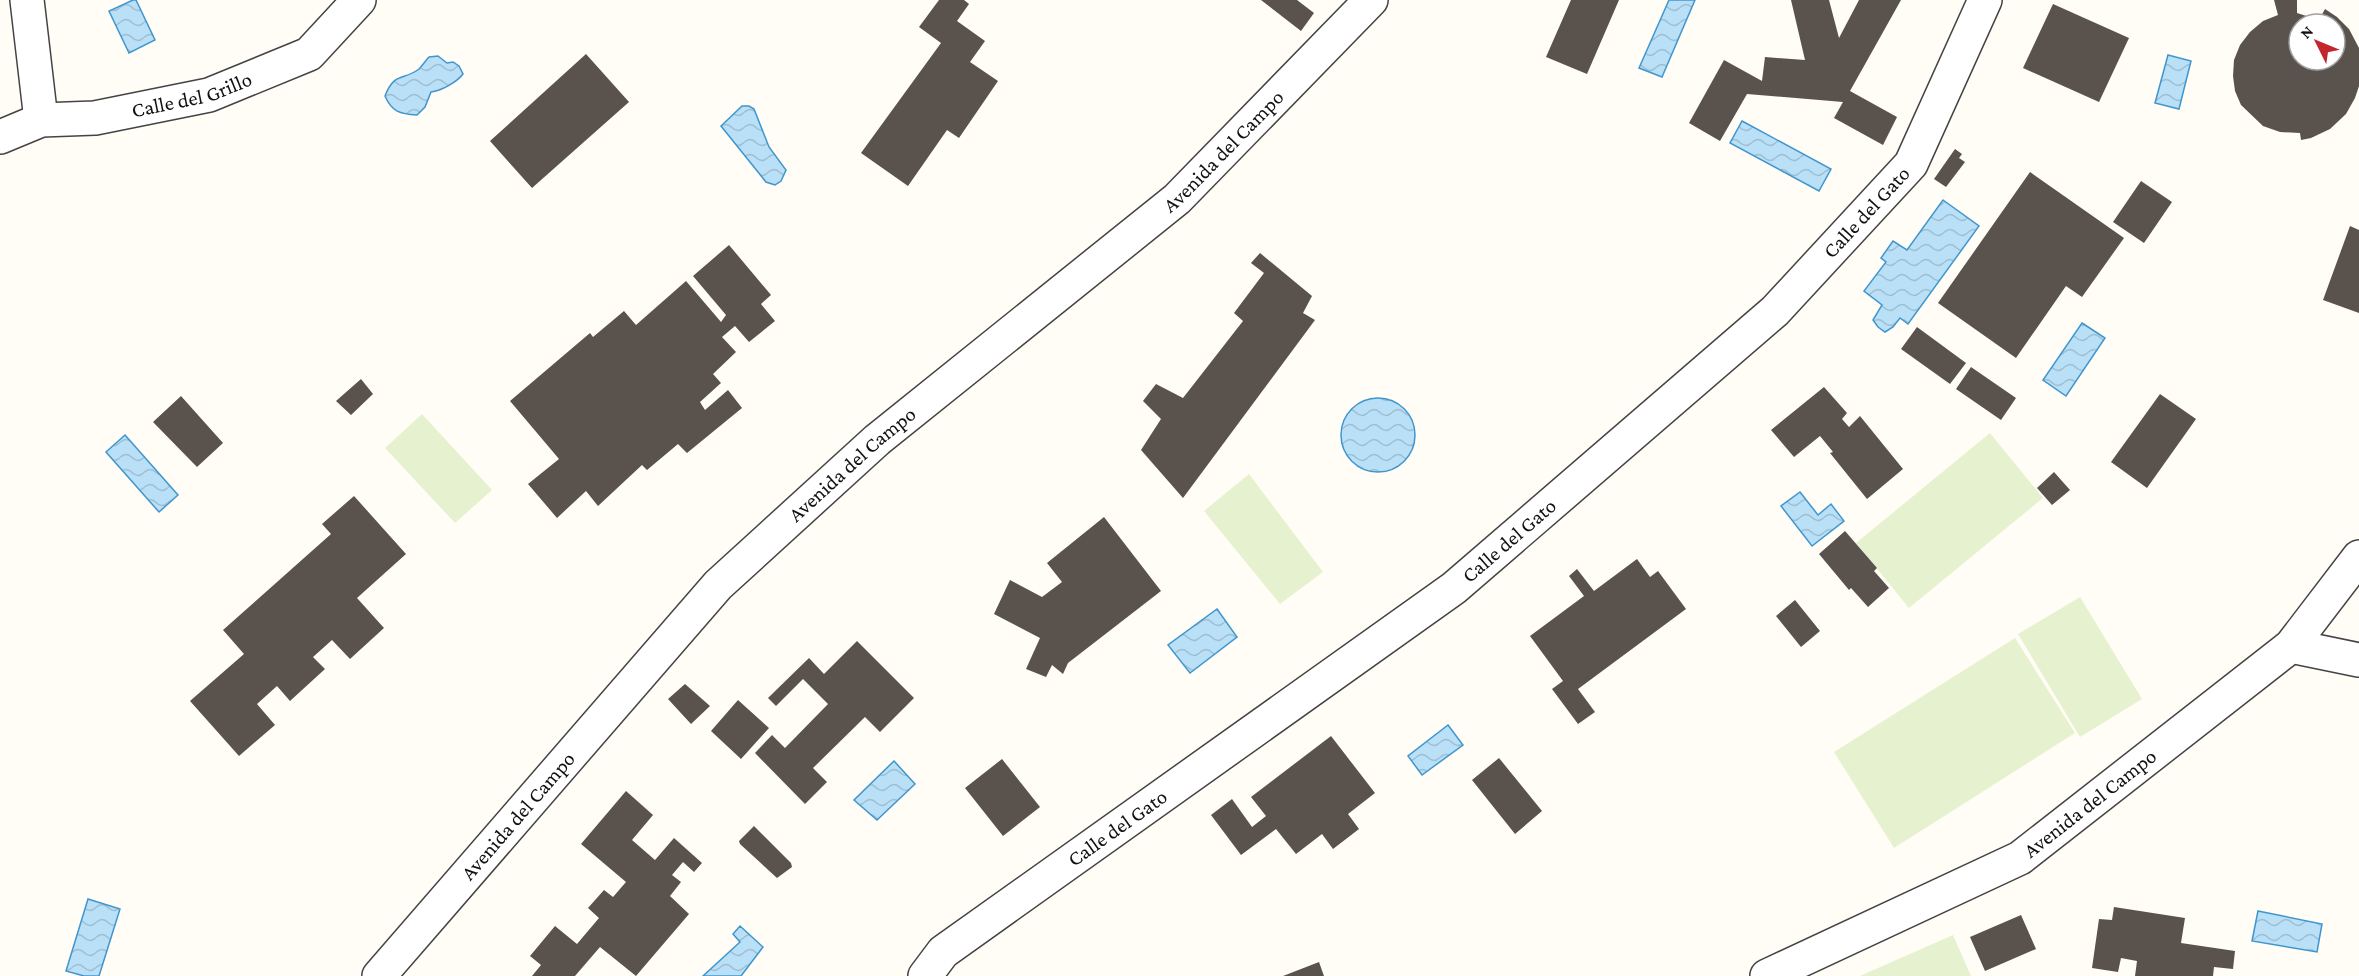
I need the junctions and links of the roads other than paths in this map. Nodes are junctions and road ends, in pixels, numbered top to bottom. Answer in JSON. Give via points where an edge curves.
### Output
{"nodes":[{"id":1,"x":27,"y":0,"type":"edge"},
{"id":2,"x":359,"y":0,"type":"edge"},
{"id":3,"x":1371,"y":0,"type":"edge"},
{"id":4,"x":1985,"y":0,"type":"edge"},
{"id":5,"x":41,"y":120,"type":"junction"},
{"id":6,"x":0,"y":137,"type":"edge"},
{"id":7,"x":2359,"y":557,"type":"edge"},
{"id":8,"x":2291,"y":645,"type":"junction"},
{"id":9,"x":2359,"y":660,"type":"edge"},
{"id":10,"x":380,"y":976,"type":"edge"},
{"id":11,"x":925,"y":976,"type":"edge"},
{"id":12,"x":1767,"y":976,"type":"edge"}],
"edges":[{"from":1,"to":5,"type":"street"},
{"from":2,"to":5,"type":"street","name":"Calle del Grillo","via":[[309,54],[209,95],[95,118]]},
{"from":3,"to":10,"type":"street","name":"Avenida del Campo","via":[[1177,199],[877,440],[718,585]]},
{"from":4,"to":11,"type":"street","name":"Calle del Gato","via":[[1911,164],[1774,311],[1454,588],[943,952]]},
{"from":5,"to":6,"type":"street","name":"Calle del Grillo"},
{"from":7,"to":8,"type":"street","name":"Avenida del Campo"},
{"from":8,"to":9,"type":"street"},
{"from":8,"to":12,"type":"street","name":"Avenida del Campo","via":[[2020,858]]}]}
